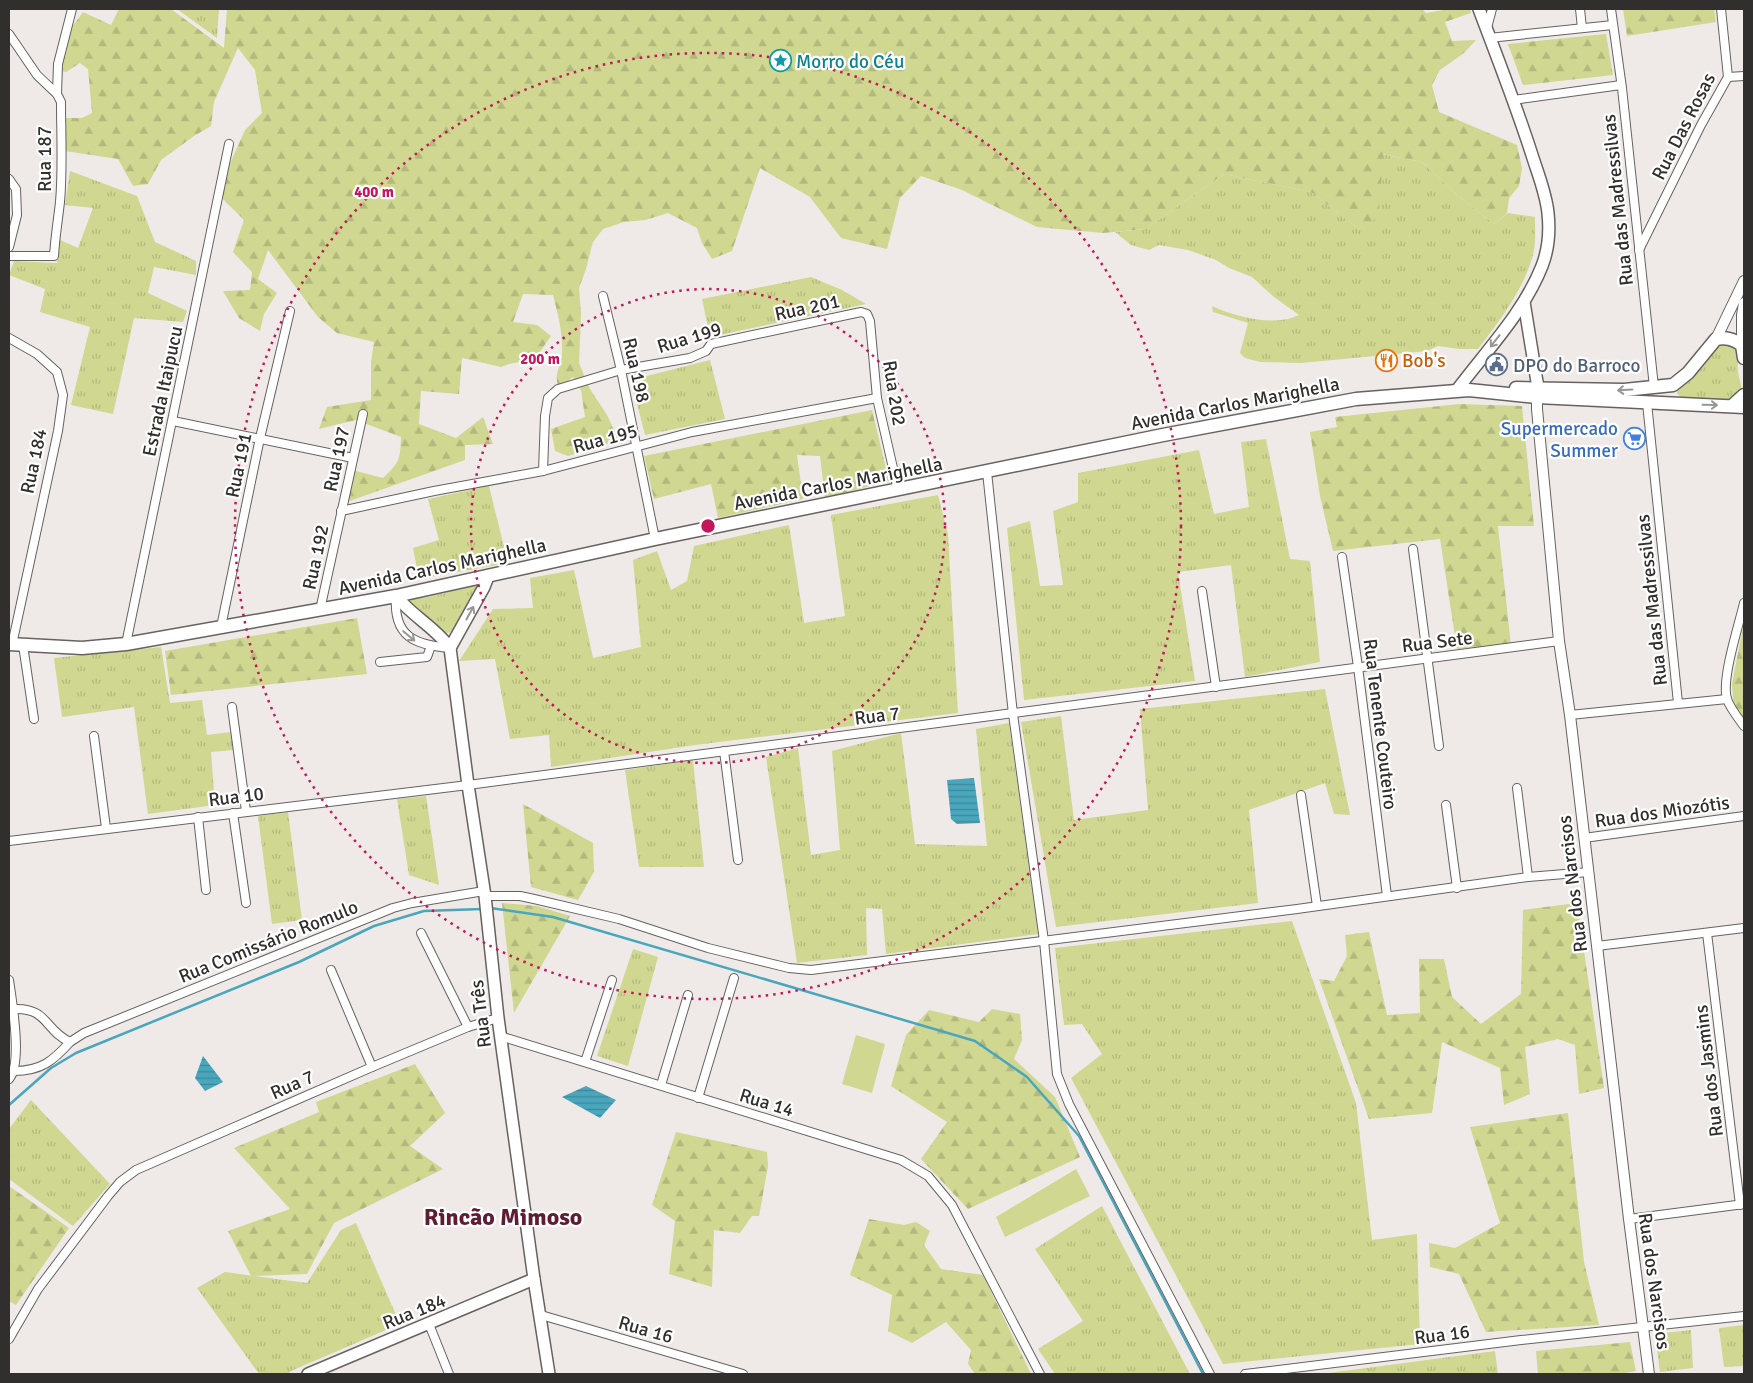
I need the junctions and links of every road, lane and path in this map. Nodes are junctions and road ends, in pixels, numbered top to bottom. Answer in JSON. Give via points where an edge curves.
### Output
{"nodes":[{"id":1,"x":72,"y":9,"type":"edge"},
{"id":2,"x":1479,"y":9,"type":"edge"},
{"id":3,"x":1492,"y":9,"type":"edge"},
{"id":4,"x":1580,"y":9,"type":"edge"},
{"id":5,"x":1610,"y":9,"type":"edge"},
{"id":6,"x":1720,"y":9,"type":"edge"},
{"id":7,"x":1613,"y":25,"type":"junction"},
{"id":8,"x":1582,"y":28,"type":"junction"},
{"id":9,"x":1488,"y":33,"type":"junction"},
{"id":10,"x":9,"y":34,"type":"edge"},
{"id":11,"x":1744,"y":76,"type":"edge"},
{"id":12,"x":1728,"y":77,"type":"junction"},
{"id":13,"x":1622,"y":85,"type":"junction"},
{"id":14,"x":57,"y":94,"type":"junction"},
{"id":15,"x":1513,"y":100,"type":"junction"},
{"id":16,"x":229,"y":144,"type":"dead end"},
{"id":17,"x":9,"y":178,"type":"edge"},
{"id":18,"x":9,"y":247,"type":"edge"},
{"id":19,"x":1639,"y":252,"type":"junction"},
{"id":20,"x":9,"y":256,"type":"edge"},
{"id":21,"x":1744,"y":281,"type":"edge"},
{"id":22,"x":1741,"y":295,"type":"edge"},
{"id":23,"x":603,"y":296,"type":"dead end"},
{"id":24,"x":1524,"y":302,"type":"junction"},
{"id":25,"x":1744,"y":303,"type":"edge"},
{"id":26,"x":290,"y":311,"type":"dead end"},
{"id":27,"x":854,"y":313,"type":"joint"},
{"id":28,"x":767,"y":332,"type":"joint"},
{"id":29,"x":9,"y":338,"type":"edge"},
{"id":30,"x":1716,"y":339,"type":"junction"},
{"id":31,"x":1742,"y":344,"type":"junction"},
{"id":32,"x":1744,"y":358,"type":"edge"},
{"id":33,"x":621,"y":370,"type":"junction"},
{"id":34,"x":1673,"y":385,"type":"junction"},
{"id":35,"x":1654,"y":388,"type":"junction"},
{"id":36,"x":1463,"y":390,"type":"junction"},
{"id":37,"x":1538,"y":393,"type":"junction"},
{"id":38,"x":1744,"y":395,"type":"edge"},
{"id":39,"x":877,"y":398,"type":"junction"},
{"id":40,"x":1647,"y":403,"type":"junction"},
{"id":41,"x":1676,"y":404,"type":"junction"},
{"id":42,"x":1739,"y":406,"type":"edge"},
{"id":43,"x":363,"y":414,"type":"dead end"},
{"id":44,"x":173,"y":421,"type":"junction"},
{"id":45,"x":260,"y":438,"type":"junction"},
{"id":46,"x":637,"y":446,"type":"junction"},
{"id":47,"x":353,"y":458,"type":"junction"},
{"id":48,"x":543,"y":471,"type":"junction"},
{"id":49,"x":986,"y":472,"type":"junction"},
{"id":50,"x":898,"y":490,"type":"junction"},
{"id":51,"x":341,"y":511,"type":"junction"},
{"id":52,"x":655,"y":539,"type":"junction"},
{"id":53,"x":1413,"y":549,"type":"dead end"},
{"id":54,"x":1342,"y":557,"type":"dead end"},
{"id":55,"x":488,"y":576,"type":"junction"},
{"id":56,"x":1202,"y":591,"type":"dead end"},
{"id":57,"x":396,"y":596,"type":"junction"},
{"id":58,"x":1744,"y":603,"type":"edge"},
{"id":59,"x":320,"y":610,"type":"junction"},
{"id":60,"x":221,"y":627,"type":"junction"},
{"id":61,"x":1559,"y":641,"type":"junction"},
{"id":62,"x":126,"y":644,"type":"junction"},
{"id":63,"x":15,"y":645,"type":"edge"},
{"id":64,"x":431,"y":646,"type":"junction"},
{"id":65,"x":450,"y":648,"type":"junction"},
{"id":66,"x":1429,"y":659,"type":"junction"},
{"id":67,"x":380,"y":662,"type":"dead end"},
{"id":68,"x":1358,"y":668,"type":"junction"},
{"id":69,"x":1289,"y":678,"type":"joint"},
{"id":70,"x":1216,"y":687,"type":"junction"},
{"id":71,"x":1727,"y":699,"type":"junction"},
{"id":72,"x":1678,"y":703,"type":"junction"},
{"id":73,"x":232,"y":707,"type":"dead end"},
{"id":74,"x":1013,"y":714,"type":"junction"},
{"id":75,"x":1570,"y":715,"type":"junction"},
{"id":76,"x":34,"y":719,"type":"dead end"},
{"id":77,"x":1744,"y":726,"type":"edge"},
{"id":78,"x":94,"y":736,"type":"dead end"},
{"id":79,"x":1439,"y":746,"type":"dead end"},
{"id":80,"x":724,"y":751,"type":"junction"},
{"id":81,"x":468,"y":784,"type":"junction"},
{"id":82,"x":1517,"y":788,"type":"dead end"},
{"id":83,"x":1301,"y":795,"type":"dead end"},
{"id":84,"x":1446,"y":805,"type":"dead end"},
{"id":85,"x":246,"y":811,"type":"junction"},
{"id":86,"x":233,"y":813,"type":"junction"},
{"id":87,"x":1744,"y":816,"type":"edge"},
{"id":88,"x":198,"y":817,"type":"junction"},
{"id":89,"x":106,"y":828,"type":"junction"},
{"id":90,"x":1584,"y":838,"type":"junction"},
{"id":91,"x":9,"y":841,"type":"edge"},
{"id":92,"x":738,"y":860,"type":"dead end"},
{"id":93,"x":1589,"y":872,"type":"junction"},
{"id":94,"x":1528,"y":877,"type":"junction"},
{"id":95,"x":1457,"y":888,"type":"junction"},
{"id":96,"x":206,"y":890,"type":"dead end"},
{"id":97,"x":485,"y":893,"type":"junction"},
{"id":98,"x":1387,"y":896,"type":"junction"},
{"id":99,"x":246,"y":903,"type":"dead end"},
{"id":100,"x":1316,"y":906,"type":"junction"},
{"id":101,"x":1744,"y":928,"type":"edge"},
{"id":102,"x":421,"y":933,"type":"dead end"},
{"id":103,"x":1707,"y":933,"type":"junction"},
{"id":104,"x":1044,"y":941,"type":"junction"},
{"id":105,"x":1597,"y":946,"type":"junction"},
{"id":106,"x":330,"y":970,"type":"dead end"},
{"id":107,"x":734,"y":978,"type":"dead end"},
{"id":108,"x":9,"y":980,"type":"edge"},
{"id":109,"x":612,"y":980,"type":"dead end"},
{"id":110,"x":688,"y":995,"type":"dead end"},
{"id":111,"x":13,"y":1009,"type":"junction"},
{"id":112,"x":498,"y":1018,"type":"junction"},
{"id":113,"x":468,"y":1027,"type":"junction"},
{"id":114,"x":500,"y":1036,"type":"junction"},
{"id":115,"x":70,"y":1042,"type":"junction"},
{"id":116,"x":585,"y":1062,"type":"junction"},
{"id":117,"x":372,"y":1067,"type":"junction"},
{"id":118,"x":14,"y":1071,"type":"junction"},
{"id":119,"x":9,"y":1079,"type":"edge"},
{"id":120,"x":661,"y":1085,"type":"junction"},
{"id":121,"x":698,"y":1098,"type":"junction"},
{"id":122,"x":1742,"y":1205,"type":"edge"},
{"id":123,"x":1629,"y":1219,"type":"junction"},
{"id":124,"x":534,"y":1279,"type":"junction"},
{"id":125,"x":541,"y":1315,"type":"junction"},
{"id":126,"x":1744,"y":1316,"type":"edge"},
{"id":127,"x":429,"y":1324,"type":"junction"},
{"id":128,"x":1644,"y":1328,"type":"junction"},
{"id":129,"x":9,"y":1339,"type":"edge"},
{"id":130,"x":308,"y":1374,"type":"edge"},
{"id":131,"x":450,"y":1374,"type":"edge"},
{"id":132,"x":550,"y":1374,"type":"edge"},
{"id":133,"x":743,"y":1374,"type":"edge"},
{"id":134,"x":1040,"y":1374,"type":"edge"},
{"id":135,"x":1210,"y":1374,"type":"edge"},
{"id":136,"x":1245,"y":1374,"type":"edge"},
{"id":137,"x":1649,"y":1374,"type":"edge"}],
"edges":[{"from":1,"to":14,"type":"street","via":[[58,64]]},
{"from":2,"to":9,"type":"main road"},
{"from":3,"to":9,"type":"street"},
{"from":4,"to":8,"type":"street"},
{"from":5,"to":7,"type":"street","name":"Rua das Madressilvas"},
{"from":6,"to":12,"type":"street","name":"Rua Das Rosas"},
{"from":7,"to":8,"type":"street"},
{"from":7,"to":13,"type":"street","name":"Rua das Madressilvas"},
{"from":8,"to":9,"type":"street"},
{"from":9,"to":15,"type":"main road"},
{"from":10,"to":14,"type":"street","via":[[38,75]]},
{"from":11,"to":12,"type":"street"},
{"from":12,"to":19,"type":"street","name":"Rua Das Rosas"},
{"from":13,"to":15,"type":"street"},
{"from":13,"to":19,"type":"street","name":"Rua das Madressilvas"},
{"from":14,"to":20,"type":"street","name":"Rua 187","via":[[61,102],[61,163],[54,256]]},
{"from":15,"to":24,"type":"main road","via":[[1548,212],[1548,248]]},
{"from":16,"to":44,"type":"street","name":"Estrada Itaipucu"},
{"from":17,"to":18,"type":"street","via":[[16,190],[17,215]]},
{"from":19,"to":35,"type":"street","name":"Rua das Madressilvas"},
{"from":21,"to":22,"type":"street"},
{"from":22,"to":30,"type":"street"},
{"from":23,"to":33,"type":"street","name":"Rua 198"},
{"from":24,"to":36,"type":"main road","one_way":true},
{"from":24,"to":37,"type":"main road"},
{"from":25,"to":31,"type":"street"},
{"from":26,"to":45,"type":"street","name":"Rua 191"},
{"from":27,"to":28,"type":"street","name":"Rua 201"},
{"from":27,"to":39,"type":"street","name":"Rua 202","via":[[867,314],[870,321]]},
{"from":28,"to":33,"type":"street","name":"Rua 199","via":[[711,344],[706,352],[690,358]]},
{"from":29,"to":63,"type":"street","name":"Rua 184","via":[[37,354],[57,372],[63,395]]},
{"from":30,"to":31,"type":"main road","via":[[1729,338]]},
{"from":30,"to":34,"type":"main road","via":[[1688,373]]},
{"from":31,"to":32,"type":"main road"},
{"from":33,"to":46,"type":"street","name":"Rua 198"},
{"from":33,"to":48,"type":"street","via":[[570,384],[551,394],[545,416]]},
{"from":34,"to":35,"type":"main road","name":"Avenida Carlos Marighella"},
{"from":34,"to":41,"type":"main road","via":[[1671,394]]},
{"from":35,"to":37,"type":"main road","name":"Avenida Carlos Marighella","one_way":true},
{"from":36,"to":37,"type":"main road","name":"Avenida Carlos Marighella"},
{"from":36,"to":49,"type":"main road","name":"Avenida Carlos Marighella","via":[[1356,399]]},
{"from":37,"to":40,"type":"main road","name":"Avenida Carlos Marighella"},
{"from":37,"to":61,"type":"street","name":"Rua dos Narcisos","via":[[1536,409]]},
{"from":38,"to":42,"type":"main road"},
{"from":39,"to":46,"type":"street","name":"Rua 195","via":[[692,432]]},
{"from":39,"to":50,"type":"street","name":"Rua 202"},
{"from":40,"to":41,"type":"main road","name":"Avenida Carlos Marighella"},
{"from":40,"to":72,"type":"street","name":"Rua das Madressilvas"},
{"from":41,"to":42,"type":"main road","name":"Avenida Carlos Marighella","one_way":true},
{"from":43,"to":47,"type":"street","name":"Rua 197"},
{"from":44,"to":45,"type":"street"},
{"from":44,"to":62,"type":"street","name":"Estrada Itaipucu"},
{"from":45,"to":47,"type":"street"},
{"from":45,"to":60,"type":"street","name":"Rua 191"},
{"from":46,"to":48,"type":"street","name":"Rua 195"},
{"from":46,"to":52,"type":"street","name":"Rua 198"},
{"from":47,"to":51,"type":"street","name":"Rua 197"},
{"from":48,"to":51,"type":"street","name":"Rua 195"},
{"from":49,"to":50,"type":"main road","name":"Avenida Carlos Marighella"},
{"from":49,"to":74,"type":"street"},
{"from":50,"to":52,"type":"main road","name":"Avenida Carlos Marighella"},
{"from":51,"to":59,"type":"street","name":"Rua 192"},
{"from":52,"to":55,"type":"main road","name":"Avenida Carlos Marighella"},
{"from":53,"to":66,"type":"street"},
{"from":54,"to":68,"type":"street","name":"Rua Tenente Couteiro"},
{"from":55,"to":57,"type":"main road","name":"Avenida Carlos Marighella"},
{"from":65,"to":55,"type":"main road","one_way":true},
{"from":56,"to":70,"type":"street"},
{"from":57,"to":59,"type":"main road","name":"Avenida Carlos Marighella"},
{"from":57,"to":64,"type":"street","one_way":true,"via":[[395,615],[403,630],[417,642]]},
{"from":57,"to":65,"type":"main road"},
{"from":58,"to":71,"type":"street","via":[[1728,668]]},
{"from":59,"to":60,"type":"main road","name":"Avenida Carlos Marighella"},
{"from":60,"to":62,"type":"main road","name":"Avenida Carlos Marighella"},
{"from":61,"to":66,"type":"street","name":"Rua Sete"},
{"from":61,"to":75,"type":"street","name":"Rua dos Narcisos"},
{"from":62,"to":63,"type":"main road","name":"Avenida Carlos Marighella","via":[[82,648]]},
{"from":63,"to":76,"type":"street"},
{"from":64,"to":65,"type":"street"},
{"from":64,"to":67,"type":"street","via":[[427,657]]},
{"from":65,"to":81,"type":"main road","name":"Rua Três"},
{"from":66,"to":68,"type":"street","name":"Rua Sete"},
{"from":66,"to":79,"type":"street"},
{"from":68,"to":69,"type":"street","name":"Rua Sete"},
{"from":68,"to":98,"type":"street","name":"Rua Tenente Couteiro"},
{"from":69,"to":70,"type":"street","name":"Rua 7"},
{"from":70,"to":74,"type":"street","name":"Rua 7"},
{"from":71,"to":72,"type":"street"},
{"from":71,"to":77,"type":"street"},
{"from":72,"to":75,"type":"street"},
{"from":73,"to":85,"type":"street"},
{"from":74,"to":80,"type":"street","name":"Rua 7"},
{"from":74,"to":104,"type":"street"},
{"from":75,"to":90,"type":"street","name":"Rua dos Narcisos"},
{"from":78,"to":89,"type":"street"},
{"from":80,"to":81,"type":"street","name":"Rua 7"},
{"from":80,"to":92,"type":"street"},
{"from":81,"to":85,"type":"street","name":"Rua 10"},
{"from":81,"to":97,"type":"main road","name":"Rua Três"},
{"from":82,"to":94,"type":"street"},
{"from":83,"to":100,"type":"street"},
{"from":84,"to":95,"type":"street"},
{"from":85,"to":86,"type":"street","name":"Rua 10"},
{"from":86,"to":88,"type":"street","name":"Rua 10"},
{"from":86,"to":99,"type":"street"},
{"from":87,"to":90,"type":"street","name":"Rua dos Miozótis"},
{"from":88,"to":89,"type":"street","name":"Rua 10"},
{"from":88,"to":96,"type":"street"},
{"from":89,"to":91,"type":"street","name":"Rua 10"},
{"from":90,"to":93,"type":"street","name":"Rua dos Narcisos"},
{"from":93,"to":94,"type":"street"},
{"from":93,"to":105,"type":"street","name":"Rua dos Narcisos"},
{"from":94,"to":95,"type":"street"},
{"from":95,"to":98,"type":"street"},
{"from":97,"to":104,"type":"street","name":"Rua Comissário Romulo","via":[[520,896],[619,919],[708,948],[801,970]]},
{"from":97,"to":112,"type":"main road","name":"Rua Três"},
{"from":97,"to":115,"type":"street","name":"Rua Comissário Romulo","via":[[393,908]]},
{"from":98,"to":100,"type":"street"},
{"from":100,"to":104,"type":"street","name":"Rua Comissário Romulo"},
{"from":101,"to":103,"type":"street"},
{"from":102,"to":113,"type":"street"},
{"from":103,"to":105,"type":"street"},
{"from":103,"to":122,"type":"street","name":"Rua dos Jasmins"},
{"from":104,"to":135,"type":"street","via":[[1060,1083]]},
{"from":105,"to":123,"type":"street","name":"Rua dos Narcisos"},
{"from":106,"to":117,"type":"street"},
{"from":107,"to":121,"type":"street"},
{"from":108,"to":111,"type":"street"},
{"from":109,"to":116,"type":"street"},
{"from":110,"to":120,"type":"street"},
{"from":111,"to":115,"type":"street","via":[[36,1012],[58,1036]]},
{"from":111,"to":118,"type":"street"},
{"from":112,"to":113,"type":"street","name":"Rua 7"},
{"from":112,"to":114,"type":"main road","name":"Rua Três"},
{"from":113,"to":117,"type":"street","name":"Rua 7"},
{"from":114,"to":116,"type":"street","name":"Rua 14"},
{"from":114,"to":124,"type":"main road","name":"Rua Três"},
{"from":115,"to":118,"type":"street","name":"Rua Comissário Romulo","via":[[52,1059],[33,1070]]},
{"from":116,"to":120,"type":"street","name":"Rua 14"},
{"from":117,"to":129,"type":"street","name":"Rua 7","via":[[143,1167],[120,1182],[38,1289]]},
{"from":118,"to":119,"type":"street"},
{"from":120,"to":121,"type":"street","name":"Rua 14"},
{"from":121,"to":134,"type":"street","name":"Rua 14","via":[[901,1160],[928,1176],[952,1205]]},
{"from":122,"to":123,"type":"street"},
{"from":123,"to":128,"type":"street","name":"Rua dos Narcisos"},
{"from":124,"to":125,"type":"main road","name":"Rua Três"},
{"from":124,"to":127,"type":"main road","name":"Rua 184"},
{"from":125,"to":132,"type":"main road","name":"Rua Três"},
{"from":125,"to":133,"type":"street","name":"Rua 16"},
{"from":126,"to":128,"type":"street","name":"Rua 16"},
{"from":127,"to":130,"type":"main road","name":"Rua 184"},
{"from":127,"to":131,"type":"street"},
{"from":128,"to":136,"type":"street","name":"Rua 16"},
{"from":128,"to":137,"type":"street","name":"Rua dos Narcisos"}]}
